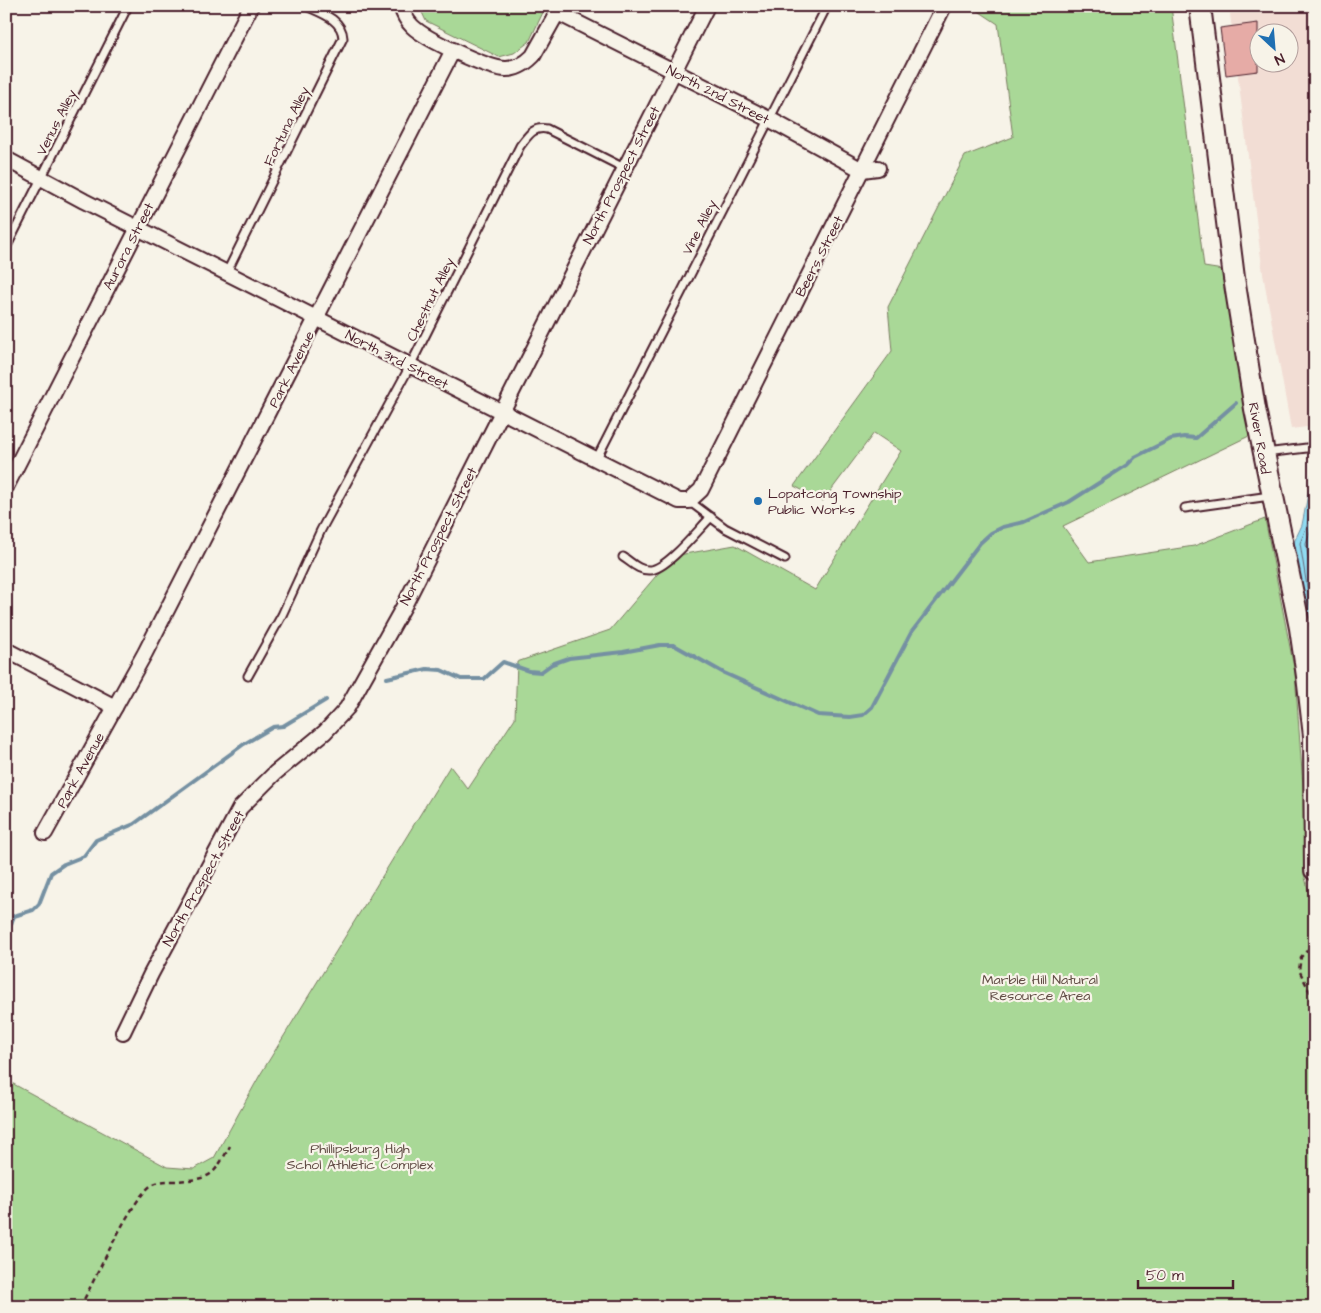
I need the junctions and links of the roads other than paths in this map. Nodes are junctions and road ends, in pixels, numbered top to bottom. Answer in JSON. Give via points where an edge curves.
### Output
{"nodes":[{"id":1,"x":128,"y":6,"type":"edge"},
{"id":2,"x":251,"y":6,"type":"edge"},
{"id":3,"x":306,"y":6,"type":"edge"},
{"id":4,"x":401,"y":6,"type":"edge"},
{"id":5,"x":707,"y":6,"type":"edge"},
{"id":6,"x":827,"y":6,"type":"edge"},
{"id":7,"x":944,"y":6,"type":"edge"},
{"id":8,"x":1200,"y":6,"type":"edge"},
{"id":9,"x":559,"y":10,"type":"edge"},
{"id":10,"x":453,"y":50,"type":"junction"},
{"id":11,"x":674,"y":72,"type":"junction"},
{"id":12,"x":769,"y":119,"type":"junction"},
{"id":13,"x":6,"y":159,"type":"edge"},
{"id":14,"x":624,"y":168,"type":"junction"},
{"id":15,"x":878,"y":168,"type":"dead end"},
{"id":16,"x":862,"y":170,"type":"junction"},
{"id":17,"x":42,"y":179,"type":"junction"},
{"id":18,"x":138,"y":228,"type":"junction"},
{"id":19,"x":6,"y":248,"type":"edge"},
{"id":20,"x":227,"y":272,"type":"junction"},
{"id":21,"x":317,"y":318,"type":"junction"},
{"id":22,"x":410,"y":366,"type":"junction"},
{"id":23,"x":500,"y":411,"type":"junction"},
{"id":24,"x":1315,"y":447,"type":"edge"},
{"id":25,"x":1263,"y":453,"type":"junction"},
{"id":26,"x":596,"y":460,"type":"junction"},
{"id":27,"x":6,"y":487,"type":"edge"},
{"id":28,"x":1271,"y":496,"type":"junction"},
{"id":29,"x":689,"y":501,"type":"junction"},
{"id":30,"x":1186,"y":508,"type":"dead end"},
{"id":31,"x":711,"y":518,"type":"junction"},
{"id":32,"x":623,"y":557,"type":"dead end"},
{"id":33,"x":785,"y":559,"type":"dead end"},
{"id":34,"x":6,"y":650,"type":"edge"},
{"id":35,"x":248,"y":676,"type":"dead end"},
{"id":36,"x":115,"y":707,"type":"junction"},
{"id":37,"x":45,"y":832,"type":"dead end"},
{"id":38,"x":1315,"y":870,"type":"edge"},
{"id":39,"x":123,"y":1032,"type":"dead end"}],
"edges":[{"from":1,"to":17,"type":"lane","name":"Venus Alley"},
{"from":2,"to":18,"type":"street","name":"Aurora Street"},
{"from":3,"to":20,"type":"lane","name":"Fortuna Alley","via":[[338,24],[343,30],[343,38]]},
{"from":4,"to":10,"type":"street","via":[[418,31]]},
{"from":5,"to":11,"type":"street","name":"North Prospect Street"},
{"from":6,"to":12,"type":"lane","name":"Vine Alley"},
{"from":7,"to":16,"type":"street","name":"Beers Street"},
{"from":8,"to":25,"type":"street","name":"River Road","via":[[1234,278]]},
{"from":9,"to":10,"type":"street","via":[[533,56],[517,68],[496,68]]},
{"from":9,"to":11,"type":"street","name":"North 2nd Street"},
{"from":10,"to":21,"type":"street","name":"Park Avenue"},
{"from":11,"to":12,"type":"street","name":"North 2nd Street"},
{"from":11,"to":14,"type":"street","name":"North Prospect Street"},
{"from":12,"to":16,"type":"street","name":"North 2nd Street"},
{"from":12,"to":26,"type":"lane","name":"Vine Alley"},
{"from":13,"to":17,"type":"street","name":"North 3rd Street"},
{"from":14,"to":22,"type":"lane","name":"Chestnut Alley","via":[[547,129],[530,133],[520,146]]},
{"from":14,"to":23,"type":"street","name":"North Prospect Street"},
{"from":15,"to":16,"type":"street"},
{"from":16,"to":29,"type":"street","name":"Beers Street","via":[[701,490]]},
{"from":17,"to":18,"type":"street","name":"North 3rd Street"},
{"from":17,"to":19,"type":"lane","name":"Venus Alley"},
{"from":18,"to":20,"type":"street","name":"North 3rd Street"},
{"from":18,"to":27,"type":"street","name":"Aurora Street"},
{"from":20,"to":21,"type":"street","name":"North 3rd Street"},
{"from":21,"to":22,"type":"street","name":"North 3rd Street"},
{"from":21,"to":36,"type":"street","name":"Park Avenue"},
{"from":22,"to":23,"type":"street","name":"North 3rd Street"},
{"from":22,"to":35,"type":"lane","name":"Chestnut Alley","via":[[321,530],[282,615]]},
{"from":23,"to":26,"type":"street","name":"North 3rd Street"},
{"from":23,"to":39,"type":"street","name":"North Prospect Street","via":[[404,606],[351,702],[325,732],[275,773],[240,808]]},
{"from":24,"to":25,"type":"lane"},
{"from":25,"to":28,"type":"street","name":"River Road"},
{"from":26,"to":29,"type":"street","name":"North 3rd Street","via":[[679,501]]},
{"from":28,"to":30,"type":"lane"},
{"from":28,"to":38,"type":"street","name":"River Road","via":[[1300,628],[1307,676],[1314,736]]},
{"from":29,"to":31,"type":"lane","name":"North 3rd Street"},
{"from":31,"to":32,"type":"lane","via":[[656,569],[639,568]]},
{"from":31,"to":33,"type":"lane","name":"North 3rd Street"},
{"from":34,"to":36,"type":"street"},
{"from":36,"to":37,"type":"street","name":"Park Avenue"}]}
